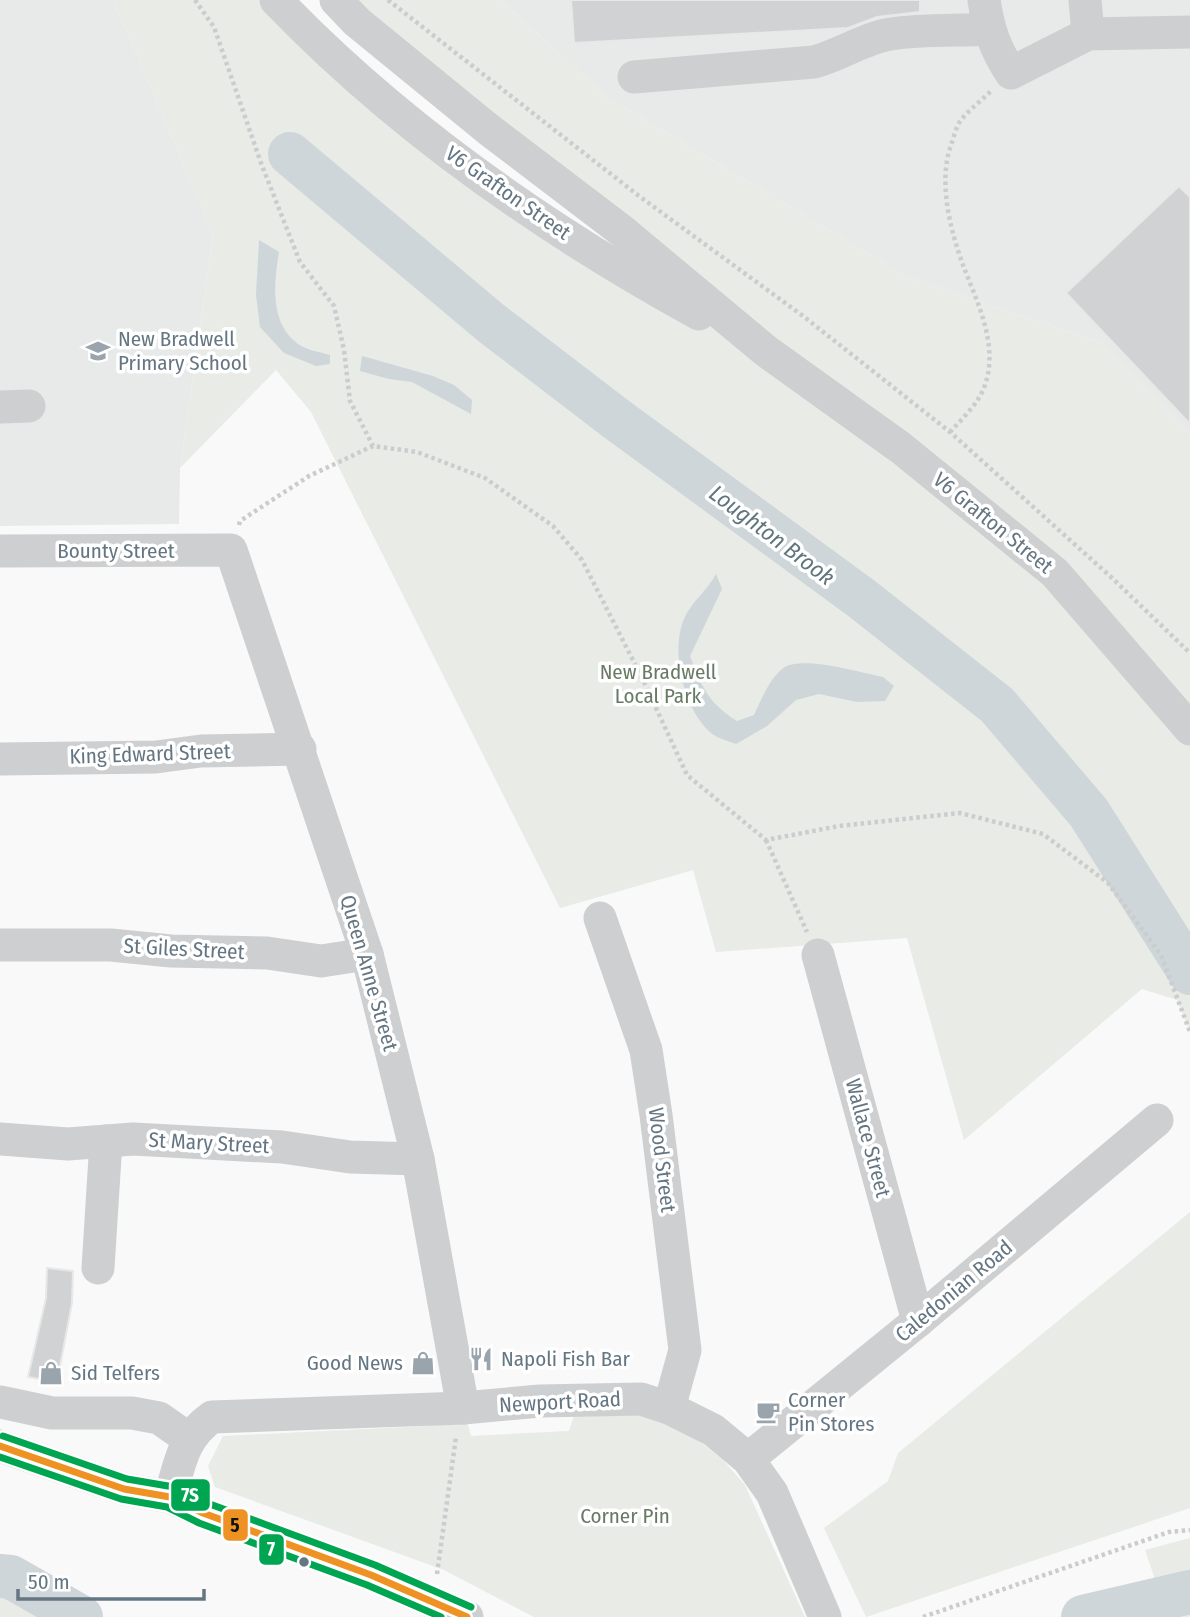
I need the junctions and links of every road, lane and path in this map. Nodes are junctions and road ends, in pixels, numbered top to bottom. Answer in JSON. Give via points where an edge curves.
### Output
{"nodes":[{"id":1,"x":194,"y":0,"type":"edge"},
{"id":2,"x":276,"y":0,"type":"edge"},
{"id":3,"x":336,"y":0,"type":"edge"},
{"id":4,"x":388,"y":0,"type":"edge"},
{"id":5,"x":1085,"y":0,"type":"edge"},
{"id":6,"x":986,"y":15,"type":"edge"},
{"id":7,"x":1190,"y":33,"type":"edge"},
{"id":8,"x":1088,"y":34,"type":"junction"},
{"id":9,"x":1011,"y":73,"type":"junction"},
{"id":10,"x":634,"y":76,"type":"dead end"},
{"id":11,"x":766,"y":351,"type":"junction"},
{"id":12,"x":950,"y":432,"type":"junction"},
{"id":13,"x":373,"y":446,"type":"junction"},
{"id":14,"x":231,"y":550,"type":"junction"},
{"id":15,"x":0,"y":551,"type":"edge"},
{"id":16,"x":1190,"y":653,"type":"edge"},
{"id":17,"x":1190,"y":729,"type":"edge"},
{"id":18,"x":300,"y":749,"type":"junction"},
{"id":19,"x":0,"y":759,"type":"edge"},
{"id":20,"x":766,"y":840,"type":"junction"},
{"id":21,"x":600,"y":918,"type":"dead end"},
{"id":22,"x":0,"y":945,"type":"edge"},
{"id":23,"x":367,"y":954,"type":"junction"},
{"id":24,"x":818,"y":955,"type":"joint"},
{"id":25,"x":1190,"y":1032,"type":"edge"},
{"id":26,"x":1157,"y":1120,"type":"dead end"},
{"id":27,"x":0,"y":1139,"type":"edge"},
{"id":28,"x":106,"y":1141,"type":"junction"},
{"id":29,"x":418,"y":1159,"type":"junction"},
{"id":30,"x":99,"y":1268,"type":"dead end"},
{"id":31,"x":918,"y":1321,"type":"junction"},
{"id":32,"x":0,"y":1402,"type":"edge"},
{"id":33,"x":461,"y":1408,"type":"junction"},
{"id":34,"x":669,"y":1408,"type":"junction"},
{"id":35,"x":189,"y":1439,"type":"junction"},
{"id":36,"x":0,"y":1446,"type":"edge"},
{"id":37,"x":748,"y":1460,"type":"junction"},
{"id":38,"x":170,"y":1497,"type":"junction"},
{"id":39,"x":1190,"y":1530,"type":"edge"},
{"id":40,"x":433,"y":1601,"type":"junction"},
{"id":41,"x":467,"y":1617,"type":"edge"},
{"id":42,"x":825,"y":1617,"type":"edge"},
{"id":43,"x":923,"y":1617,"type":"edge"}],
"edges":[{"from":1,"to":13,"type":"path","via":[[214,27],[300,262],[334,306],[350,401]]},
{"from":2,"to":11,"type":"street","name":"V6 Grafton Street","via":[[400,113],[507,196],[626,274]]},
{"from":3,"to":11,"type":"street","name":"V6 Grafton Street","via":[[488,129],[622,231]]},
{"from":4,"to":12,"type":"path"},
{"from":5,"to":8,"type":"street"},
{"from":6,"to":9,"type":"street","via":[[997,52]]},
{"from":6,"to":10,"type":"street","via":[[870,39],[814,62]]},
{"from":7,"to":8,"type":"street"},
{"from":8,"to":9,"type":"street"},
{"from":9,"to":12,"type":"path","via":[[959,122],[949,151],[944,187],[963,264],[977,296],[990,360],[985,386]]},
{"from":11,"to":17,"type":"street","name":"V6 Grafton Street","via":[[901,448],[1055,573]]},
{"from":12,"to":16,"type":"path"},
{"from":13,"to":14,"type":"path","via":[[309,475],[240,521]]},
{"from":13,"to":20,"type":"path","via":[[417,452],[485,478],[553,526],[582,560],[687,775]]},
{"from":14,"to":15,"type":"street","name":"Bounty Street"},
{"from":14,"to":18,"type":"street","name":"Queen Anne Street"},
{"from":18,"to":19,"type":"street","name":"King Edward Street"},
{"from":18,"to":23,"type":"street","name":"Queen Anne Street"},
{"from":20,"to":24,"type":"path"},
{"from":20,"to":25,"type":"path","via":[[839,826],[960,813],[1042,834],[1108,883],[1161,955]]},
{"from":21,"to":34,"type":"street","name":"Wood Street","via":[[646,1050],[656,1115],[685,1350]]},
{"from":22,"to":23,"type":"street","name":"St Giles Street","via":[[111,945],[267,953],[321,961]]},
{"from":23,"to":29,"type":"street","name":"Queen Anne Street"},
{"from":24,"to":31,"type":"street","name":"Wallace Street"},
{"from":26,"to":31,"type":"street","name":"Caledonian Road"},
{"from":27,"to":28,"type":"street","name":"St Mary Street","via":[[68,1144]]},
{"from":28,"to":29,"type":"street","name":"St Mary Street","via":[[282,1147],[350,1157]]},
{"from":28,"to":30,"type":"street"},
{"from":29,"to":33,"type":"street","name":"Queen Anne Street"},
{"from":31,"to":37,"type":"street","name":"Caledonian Road"},
{"from":32,"to":35,"type":"street","via":[[52,1413],[132,1413],[159,1418]]},
{"from":33,"to":34,"type":"street","name":"Newport Road","via":[[640,1399]]},
{"from":33,"to":35,"type":"street","name":"Newport Road","via":[[212,1417]]},
{"from":33,"to":40,"type":"path"},
{"from":34,"to":37,"type":"street","name":"Newport Road","via":[[713,1430]]},
{"from":35,"to":38,"type":"street"},
{"from":36,"to":38,"type":"street","via":[[124,1489]]},
{"from":37,"to":42,"type":"street","name":"Newport Road","via":[[772,1493]]},
{"from":38,"to":40,"type":"street"},
{"from":39,"to":43,"type":"path","via":[[1169,1532]]},
{"from":40,"to":41,"type":"street"}]}
